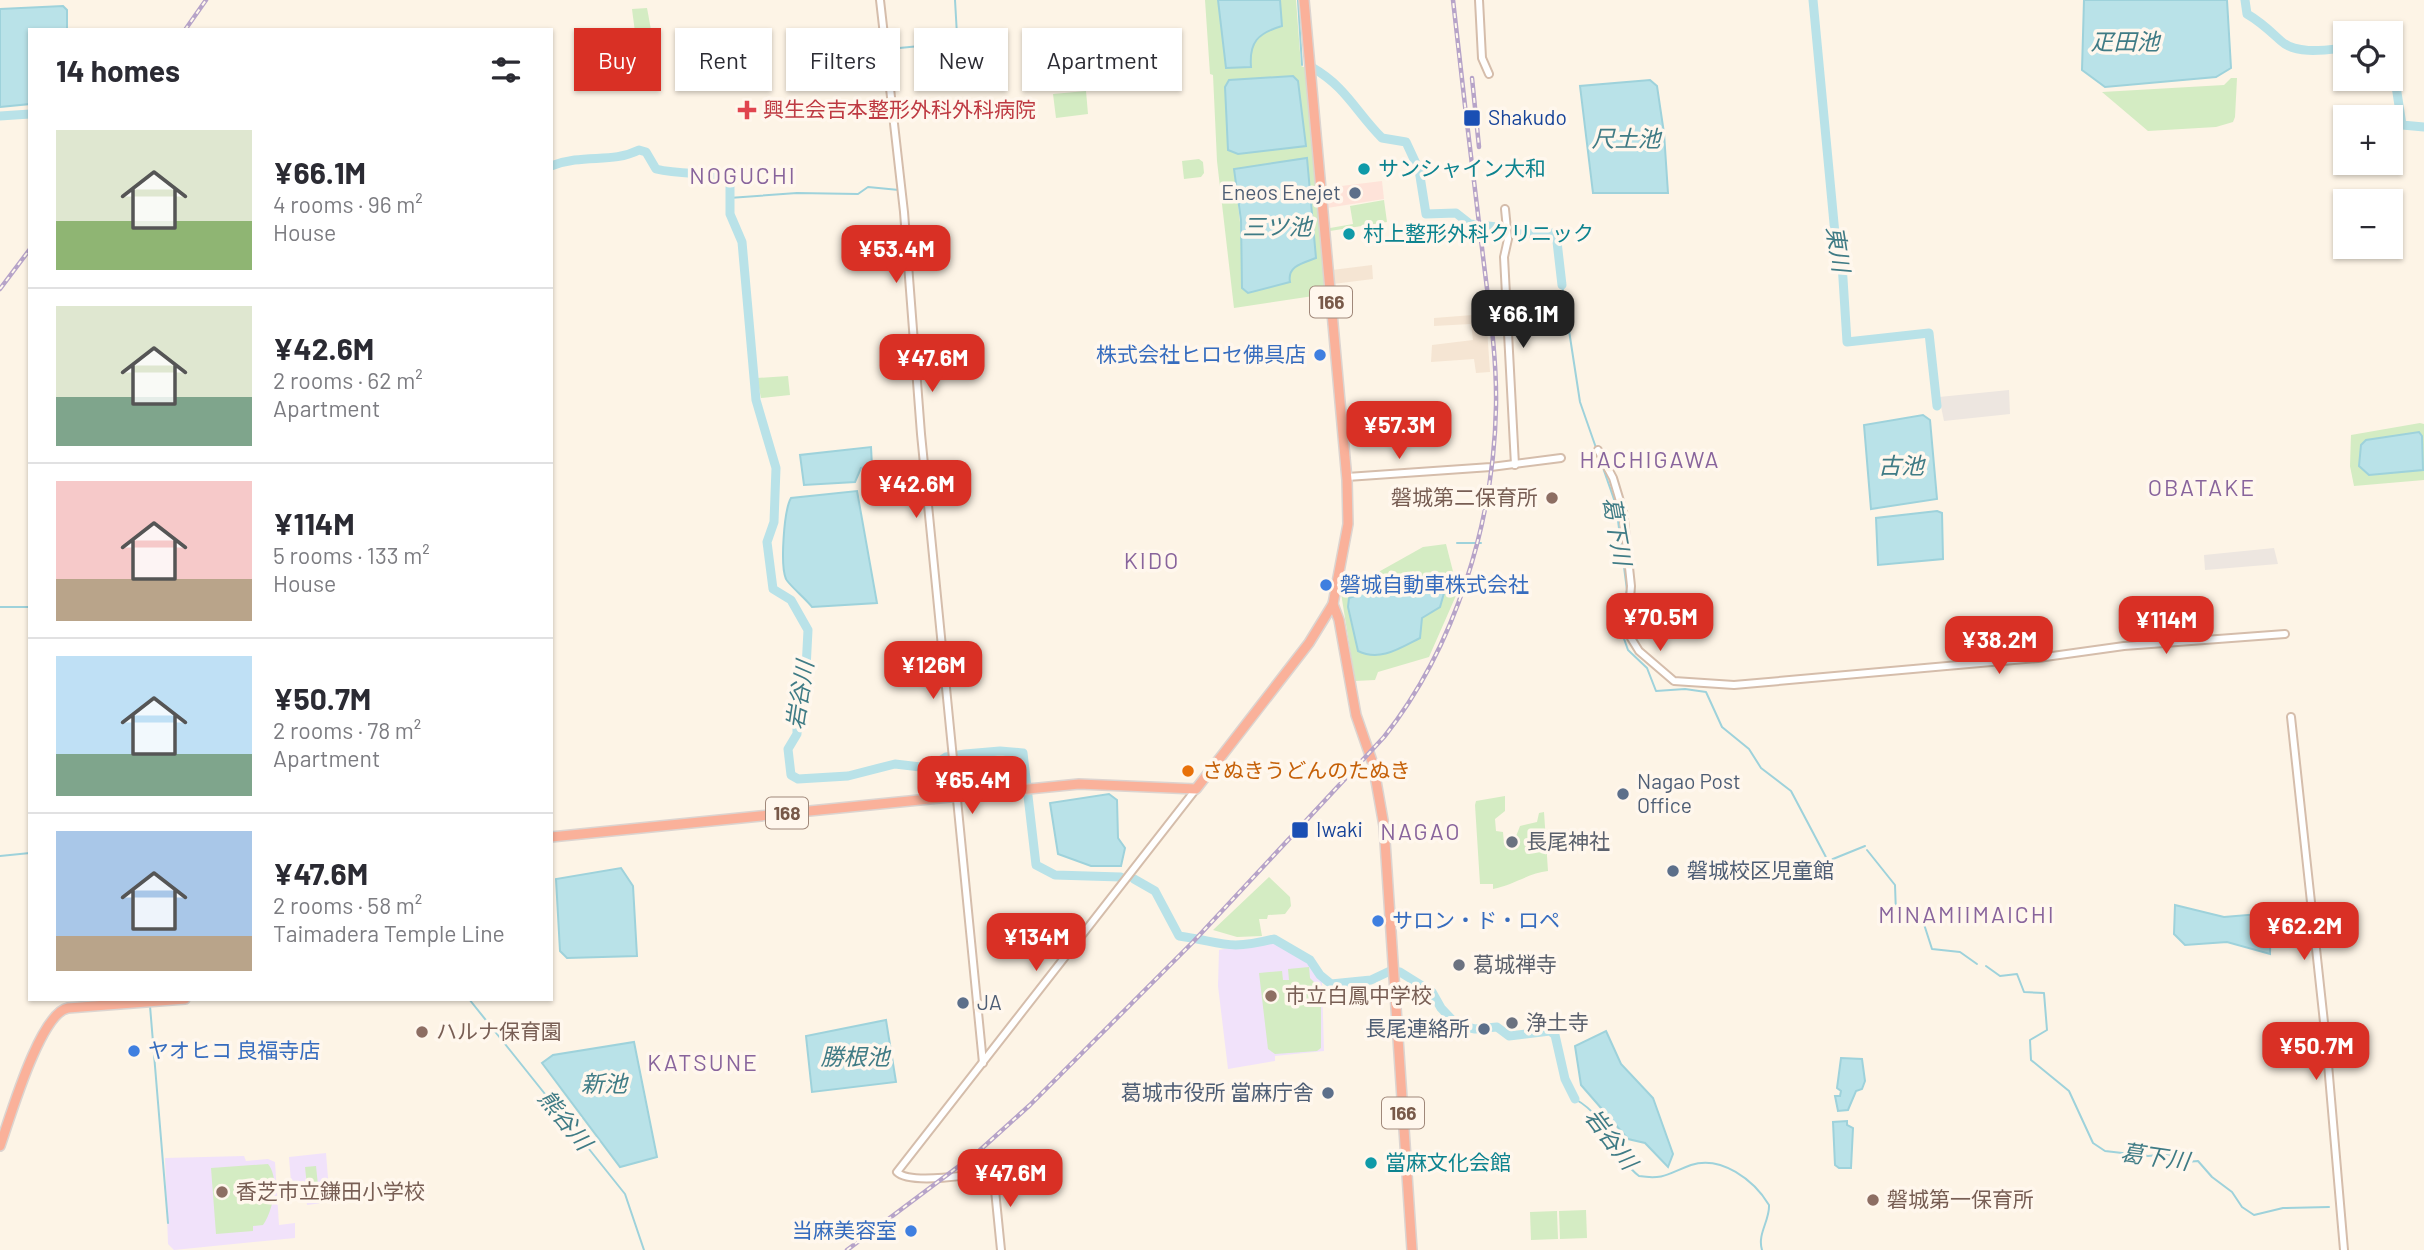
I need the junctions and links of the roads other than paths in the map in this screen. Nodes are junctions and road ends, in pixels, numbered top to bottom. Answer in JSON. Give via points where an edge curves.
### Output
{"nodes":[{"id":1,"x":880,"y":0,"type":"edge"},
{"id":2,"x":1304,"y":0,"type":"edge"},
{"id":3,"x":1479,"y":0,"type":"edge"},
{"id":4,"x":1489,"y":74,"type":"dead end"},
{"id":5,"x":1505,"y":209,"type":"dead end"},
{"id":6,"x":1598,"y":450,"type":"dead end"},
{"id":7,"x":1561,"y":458,"type":"dead end"},
{"id":8,"x":1515,"y":465,"type":"junction"},
{"id":9,"x":1347,"y":477,"type":"junction"},
{"id":10,"x":1333,"y":604,"type":"junction"},
{"id":11,"x":2285,"y":634,"type":"dead end"},
{"id":12,"x":2291,"y":717,"type":"dead end"},
{"id":13,"x":1196,"y":789,"type":"junction"},
{"id":14,"x":957,"y":796,"type":"junction"},
{"id":15,"x":553,"y":837,"type":"edge"},
{"id":16,"x":159,"y":1001,"type":"edge"},
{"id":17,"x":983,"y":1063,"type":"junction"},
{"id":18,"x":0,"y":1146,"type":"edge"},
{"id":19,"x":1001,"y":1250,"type":"edge"},
{"id":20,"x":1412,"y":1250,"type":"edge"},
{"id":21,"x":2344,"y":1250,"type":"edge"}],
"edges":[{"from":1,"to":14,"type":"street"},
{"from":2,"to":9,"type":"highway","number":"166"},
{"from":3,"to":4,"type":"street","via":[[1482,58]]},
{"from":5,"to":8,"type":"street"},
{"from":6,"to":11,"type":"street","via":[[1623,511],[1631,638],[1639,651],[1674,681],[1746,684]]},
{"from":7,"to":8,"type":"street"},
{"from":8,"to":9,"type":"street"},
{"from":9,"to":10,"type":"highway","number":"166","via":[[1348,524]]},
{"from":10,"to":13,"type":"highway","via":[[1309,643]]},
{"from":10,"to":20,"type":"highway","number":"166","via":[[1356,715],[1381,801]]},
{"from":12,"to":21,"type":"street"},
{"from":13,"to":14,"type":"highway","number":"168","via":[[1079,784]]},
{"from":13,"to":17,"type":"street"},
{"from":14,"to":15,"type":"highway","number":"168"},
{"from":14,"to":17,"type":"street"},
{"from":16,"to":18,"type":"highway","via":[[68,1008],[53,1016]]},
{"from":17,"to":19,"type":"street","via":[[897,1172],[908,1177],[955,1178],[993,1170]]}]}
